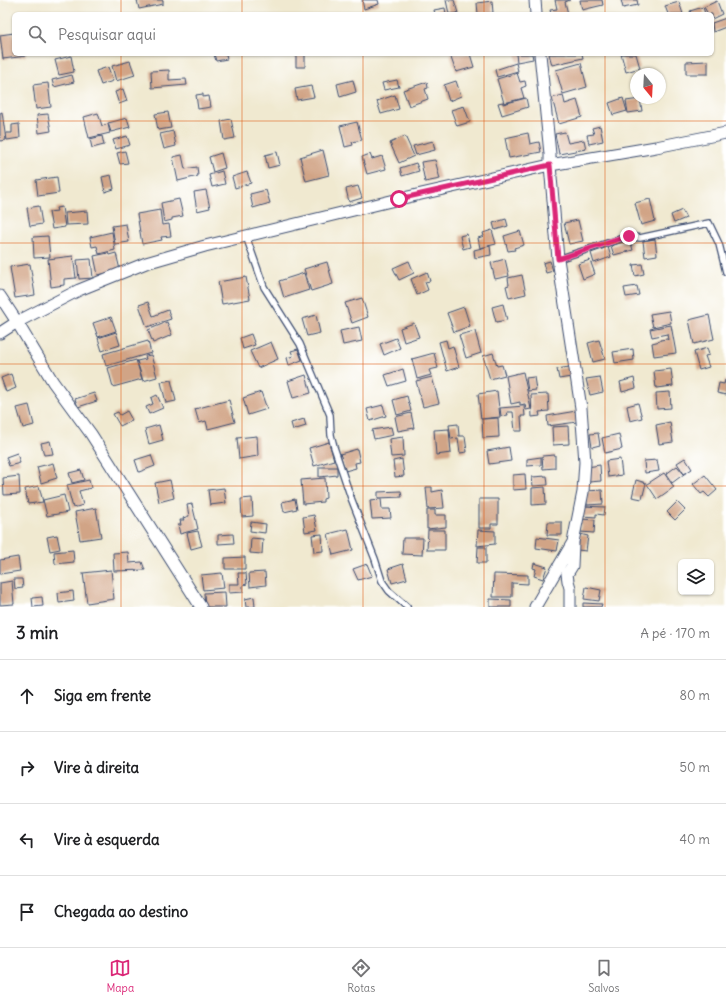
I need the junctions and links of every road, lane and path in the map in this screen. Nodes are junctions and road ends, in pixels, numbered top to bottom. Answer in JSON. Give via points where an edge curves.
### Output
{"nodes":[{"id":1,"x":534,"y":0,"type":"edge"},
{"id":2,"x":536,"y":12,"type":"edge"},
{"id":3,"x":540,"y":56,"type":"edge"},
{"id":4,"x":726,"y":133,"type":"edge"},
{"id":5,"x":550,"y":165,"type":"junction"},
{"id":6,"x":246,"y":236,"type":"junction"},
{"id":7,"x":558,"y":259,"type":"junction"},
{"id":8,"x":726,"y":272,"type":"edge"},
{"id":9,"x":0,"y":296,"type":"edge"},
{"id":10,"x":17,"y":322,"type":"junction"},
{"id":11,"x":0,"y":333,"type":"edge"},
{"id":12,"x":573,"y":542,"type":"junction"},
{"id":13,"x":201,"y":607,"type":"edge"},
{"id":14,"x":407,"y":607,"type":"edge"},
{"id":15,"x":535,"y":607,"type":"edge"},
{"id":16,"x":570,"y":607,"type":"edge"}],
"edges":[{"from":1,"to":2,"type":"street"},
{"from":3,"to":5,"type":"street"},
{"from":4,"to":5,"type":"street","via":[[656,148]]},
{"from":5,"to":6,"type":"street"},
{"from":5,"to":7,"type":"street"},
{"from":6,"to":10,"type":"street","via":[[146,263],[79,290]]},
{"from":6,"to":14,"type":"lane","via":[[264,288],[300,344],[330,415],[334,447],[382,581]]},
{"from":7,"to":8,"type":"lane","via":[[629,236],[640,238],[709,223],[719,244]]},
{"from":7,"to":12,"type":"street","via":[[581,408],[585,462],[583,492]]},
{"from":9,"to":10,"type":"street"},
{"from":10,"to":11,"type":"street"},
{"from":10,"to":13,"type":"street","via":[[53,382],[91,434]]},
{"from":12,"to":15,"type":"street"},
{"from":12,"to":16,"type":"street","via":[[572,566],[567,574]]}]}
